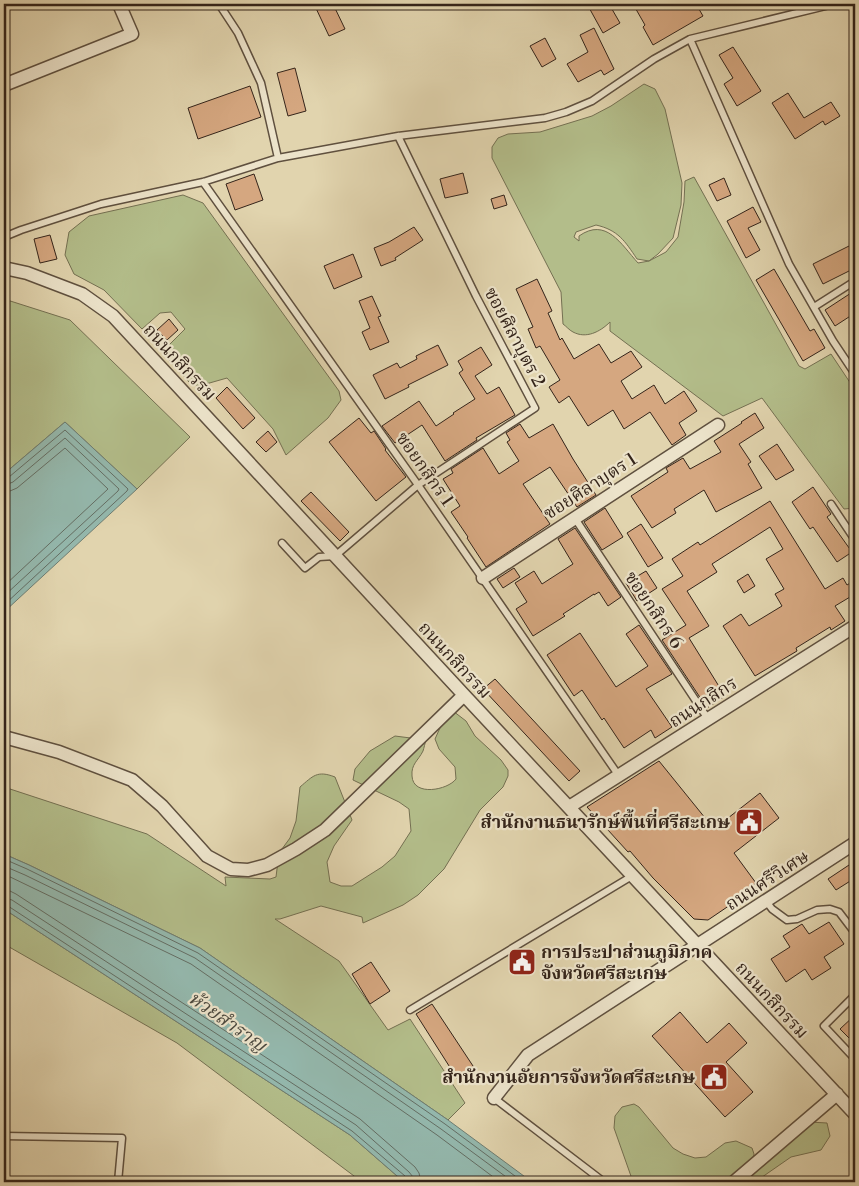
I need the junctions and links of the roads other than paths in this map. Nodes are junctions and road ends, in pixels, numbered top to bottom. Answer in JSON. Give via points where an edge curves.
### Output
{"nodes":[{"id":1,"x":119,"y":4,"type":"edge"},
{"id":2,"x":219,"y":4,"type":"edge"},
{"id":3,"x":834,"y":4,"type":"edge"},
{"id":4,"x":690,"y":39,"type":"junction"},
{"id":5,"x":4,"y":85,"type":"edge"},
{"id":6,"x":398,"y":136,"type":"junction"},
{"id":7,"x":278,"y":158,"type":"junction"},
{"id":8,"x":203,"y":182,"type":"junction"},
{"id":9,"x":4,"y":236,"type":"edge"},
{"id":10,"x":4,"y":268,"type":"edge"},
{"id":11,"x":855,"y":281,"type":"edge"},
{"id":12,"x":814,"y":307,"type":"junction"},
{"id":13,"x":855,"y":374,"type":"edge"},
{"id":14,"x":718,"y":425,"type":"dead end"},
{"id":15,"x":418,"y":485,"type":"junction"},
{"id":16,"x":831,"y":504,"type":"dead end"},
{"id":17,"x":574,"y":517,"type":"junction"},
{"id":18,"x":855,"y":540,"type":"edge"},
{"id":19,"x":282,"y":543,"type":"dead end"},
{"id":20,"x":336,"y":556,"type":"junction"},
{"id":21,"x":483,"y":578,"type":"junction"},
{"id":22,"x":855,"y":626,"type":"edge"},
{"id":23,"x":464,"y":695,"type":"junction"},
{"id":24,"x":708,"y":719,"type":"junction"},
{"id":25,"x":4,"y":736,"type":"edge"},
{"id":26,"x":619,"y":776,"type":"junction"},
{"id":27,"x":569,"y":807,"type":"junction"},
{"id":28,"x":855,"y":843,"type":"edge"},
{"id":29,"x":632,"y":876,"type":"junction"},
{"id":30,"x":766,"y":901,"type":"junction"},
{"id":31,"x":855,"y":933,"type":"edge"},
{"id":32,"x":697,"y":946,"type":"junction"},
{"id":33,"x":855,"y":994,"type":"edge"},
{"id":34,"x":410,"y":1010,"type":"dead end"},
{"id":35,"x":855,"y":1059,"type":"edge"},
{"id":36,"x":837,"y":1094,"type":"junction"},
{"id":37,"x":494,"y":1098,"type":"joint"},
{"id":38,"x":855,"y":1114,"type":"edge"},
{"id":39,"x":4,"y":1136,"type":"edge"},
{"id":40,"x":118,"y":1182,"type":"edge"},
{"id":41,"x":604,"y":1182,"type":"edge"},
{"id":42,"x":734,"y":1182,"type":"edge"}],
"edges":[{"from":1,"to":5,"type":"street","via":[[132,34]]},
{"from":2,"to":7,"type":"lane","via":[[238,33],[261,83]]},
{"from":3,"to":4,"type":"lane"},
{"from":4,"to":6,"type":"lane","via":[[592,101],[566,112],[545,118]]},
{"from":4,"to":12,"type":"lane","via":[[789,264]]},
{"from":6,"to":7,"type":"lane"},
{"from":6,"to":15,"type":"lane","name":"ซอยศิลาบุตร 2","via":[[535,408]]},
{"from":7,"to":8,"type":"lane"},
{"from":8,"to":9,"type":"lane","via":[[101,204]]},
{"from":8,"to":15,"type":"lane","name":"ซอยกสิกร 1"},
{"from":10,"to":20,"type":"street","name":"ถนนกสิกรรม","via":[[27,272],[82,294],[113,316]]},
{"from":11,"to":12,"type":"lane"},
{"from":12,"to":13,"type":"lane"},
{"from":14,"to":17,"type":"street","name":"ซอยศิลาบุตร 1"},
{"from":15,"to":20,"type":"lane","name":"ซอยศิลาบุตร 2"},
{"from":15,"to":21,"type":"lane","name":"ซอยกสิกร 1"},
{"from":16,"to":18,"type":"lane"},
{"from":17,"to":21,"type":"street","name":"ซอยศิลาบุตร 1"},
{"from":17,"to":24,"type":"lane","name":"ซอยกสิกร 6"},
{"from":19,"to":20,"type":"lane","via":[[305,568],[319,557]]},
{"from":20,"to":23,"type":"street","name":"ถนนกสิกรรม"},
{"from":21,"to":26,"type":"lane","name":"ซอยกสิกร 1"},
{"from":22,"to":24,"type":"street","name":"ถนนกสิกร"},
{"from":23,"to":25,"type":"street","via":[[325,830],[267,866],[248,870],[232,870],[207,856],[162,806],[132,780],[59,752]]},
{"from":23,"to":27,"type":"street","name":"ถนนกสิกรรม"},
{"from":24,"to":26,"type":"street","name":"ถนนกสิกร"},
{"from":26,"to":27,"type":"street","name":"ถนนกสิกร"},
{"from":27,"to":29,"type":"street","name":"ถนนกสิกรรม"},
{"from":28,"to":30,"type":"street","name":"ถนนศรีวิเศษ"},
{"from":29,"to":32,"type":"street","name":"ถนนกสิกรรม"},
{"from":29,"to":34,"type":"lane"},
{"from":30,"to":31,"type":"lane","via":[[787,920],[817,910],[839,912]]},
{"from":30,"to":32,"type":"street","name":"ถนนศรีวิเศษ"},
{"from":32,"to":36,"type":"street","name":"ถนนกสิกรรม"},
{"from":32,"to":37,"type":"street","name":"ถนนศรีวิเศษ","via":[[528,1055]]},
{"from":33,"to":35,"type":"lane","via":[[824,1026]]},
{"from":36,"to":38,"type":"street","name":"ถนนกสิกรรม"},
{"from":36,"to":42,"type":"street"},
{"from":37,"to":41,"type":"lane"},
{"from":39,"to":40,"type":"lane","via":[[122,1138]]}]}
